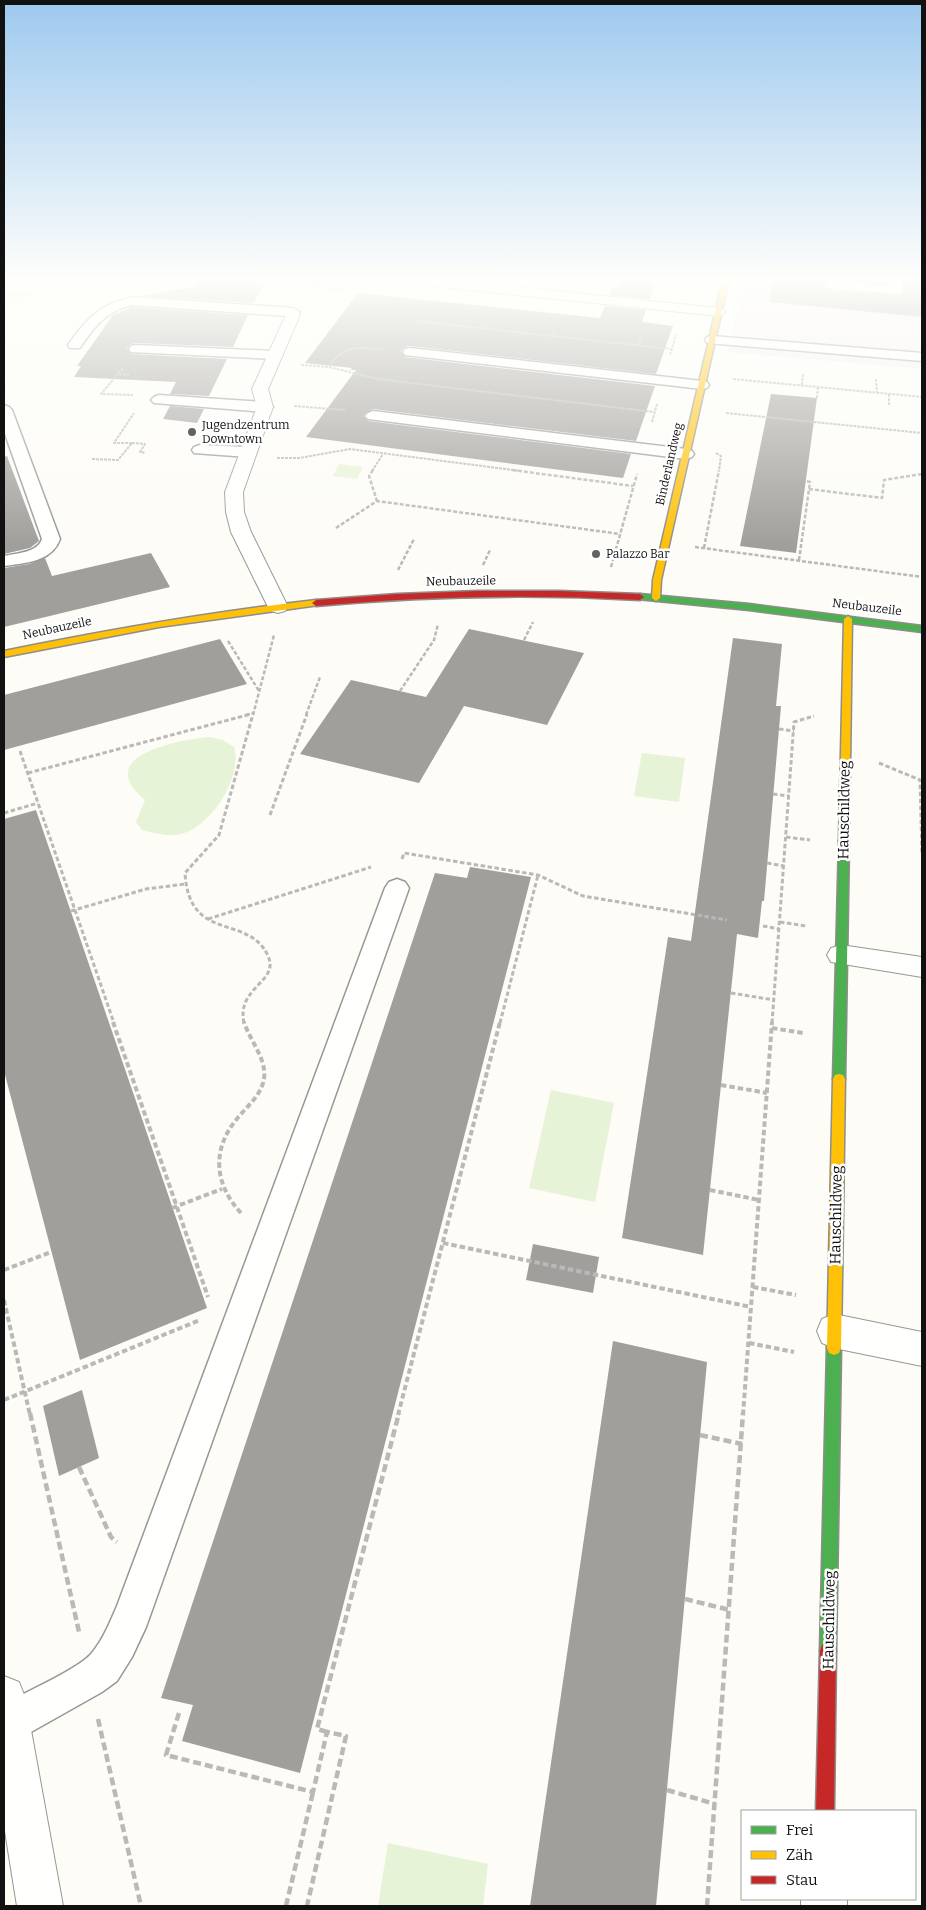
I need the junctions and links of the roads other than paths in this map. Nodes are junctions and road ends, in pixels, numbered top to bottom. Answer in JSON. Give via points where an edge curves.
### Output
{"nodes":[{"id":1,"x":269,"y":368,"type":"edge"},
{"id":2,"x":553,"y":368,"type":"edge"},
{"id":3,"x":706,"y":368,"type":"edge"},
{"id":4,"x":702,"y":385,"type":"junction"},
{"id":5,"x":159,"y":400,"type":"dead end"},
{"id":6,"x":265,"y":407,"type":"junction"},
{"id":7,"x":4,"y":410,"type":"edge"},
{"id":8,"x":373,"y":416,"type":"dead end"},
{"id":9,"x":200,"y":450,"type":"dead end"},
{"id":10,"x":248,"y":452,"type":"junction"},
{"id":11,"x":686,"y":454,"type":"junction"},
{"id":12,"x":4,"y":561,"type":"edge"},
{"id":13,"x":656,"y":598,"type":"junction"},
{"id":14,"x":278,"y":608,"type":"junction"},
{"id":15,"x":848,"y":618,"type":"junction"},
{"id":16,"x":922,"y":628,"type":"edge"},
{"id":17,"x":4,"y":654,"type":"edge"},
{"id":18,"x":387,"y":877,"type":"road end"},
{"id":19,"x":841,"y":955,"type":"junction"},
{"id":20,"x":922,"y":967,"type":"edge"},
{"id":21,"x":834,"y":1331,"type":"junction"},
{"id":22,"x":922,"y":1349,"type":"edge"},
{"id":23,"x":6,"y":1710,"type":"edge"},
{"id":24,"x":825,"y":1810,"type":"edge"},
{"id":25,"x":40,"y":1906,"type":"edge"}],
"edges":[{"from":1,"to":6,"type":"street","via":[[260,389]]},
{"from":2,"to":4,"type":"lane"},
{"from":3,"to":4,"type":"street","name":"Binderlandweg"},
{"from":4,"to":11,"type":"street","name":"Binderlandweg"},
{"from":5,"to":6,"type":"lane"},
{"from":6,"to":10,"type":"street"},
{"from":7,"to":12,"type":"lane","via":[[51,539],[45,550]]},
{"from":8,"to":11,"type":"lane"},
{"from":9,"to":10,"type":"lane"},
{"from":10,"to":14,"type":"street","via":[[234,492],[234,512]]},
{"from":11,"to":13,"type":"street","name":"Binderlandweg","via":[[657,580]]},
{"from":13,"to":14,"type":"street","name":"Neubauzeile","via":[[575,594],[413,596]]},
{"from":13,"to":15,"type":"street","name":"Neubauzeile"},
{"from":14,"to":17,"type":"street","name":"Neubauzeile","via":[[155,623]]},
{"from":15,"to":16,"type":"street","name":"Neubauzeile"},
{"from":15,"to":19,"type":"street","name":"Hauschildweg"},
{"from":18,"to":23,"type":"lane","via":[[274,1226],[228,1316],[133,1614],[104,1668],[89,1679]]},
{"from":19,"to":20,"type":"street"},
{"from":19,"to":21,"type":"street","name":"Hauschildweg"},
{"from":21,"to":22,"type":"street"},
{"from":21,"to":24,"type":"street","name":"Hauschildweg"},
{"from":23,"to":25,"type":"street"}]}
